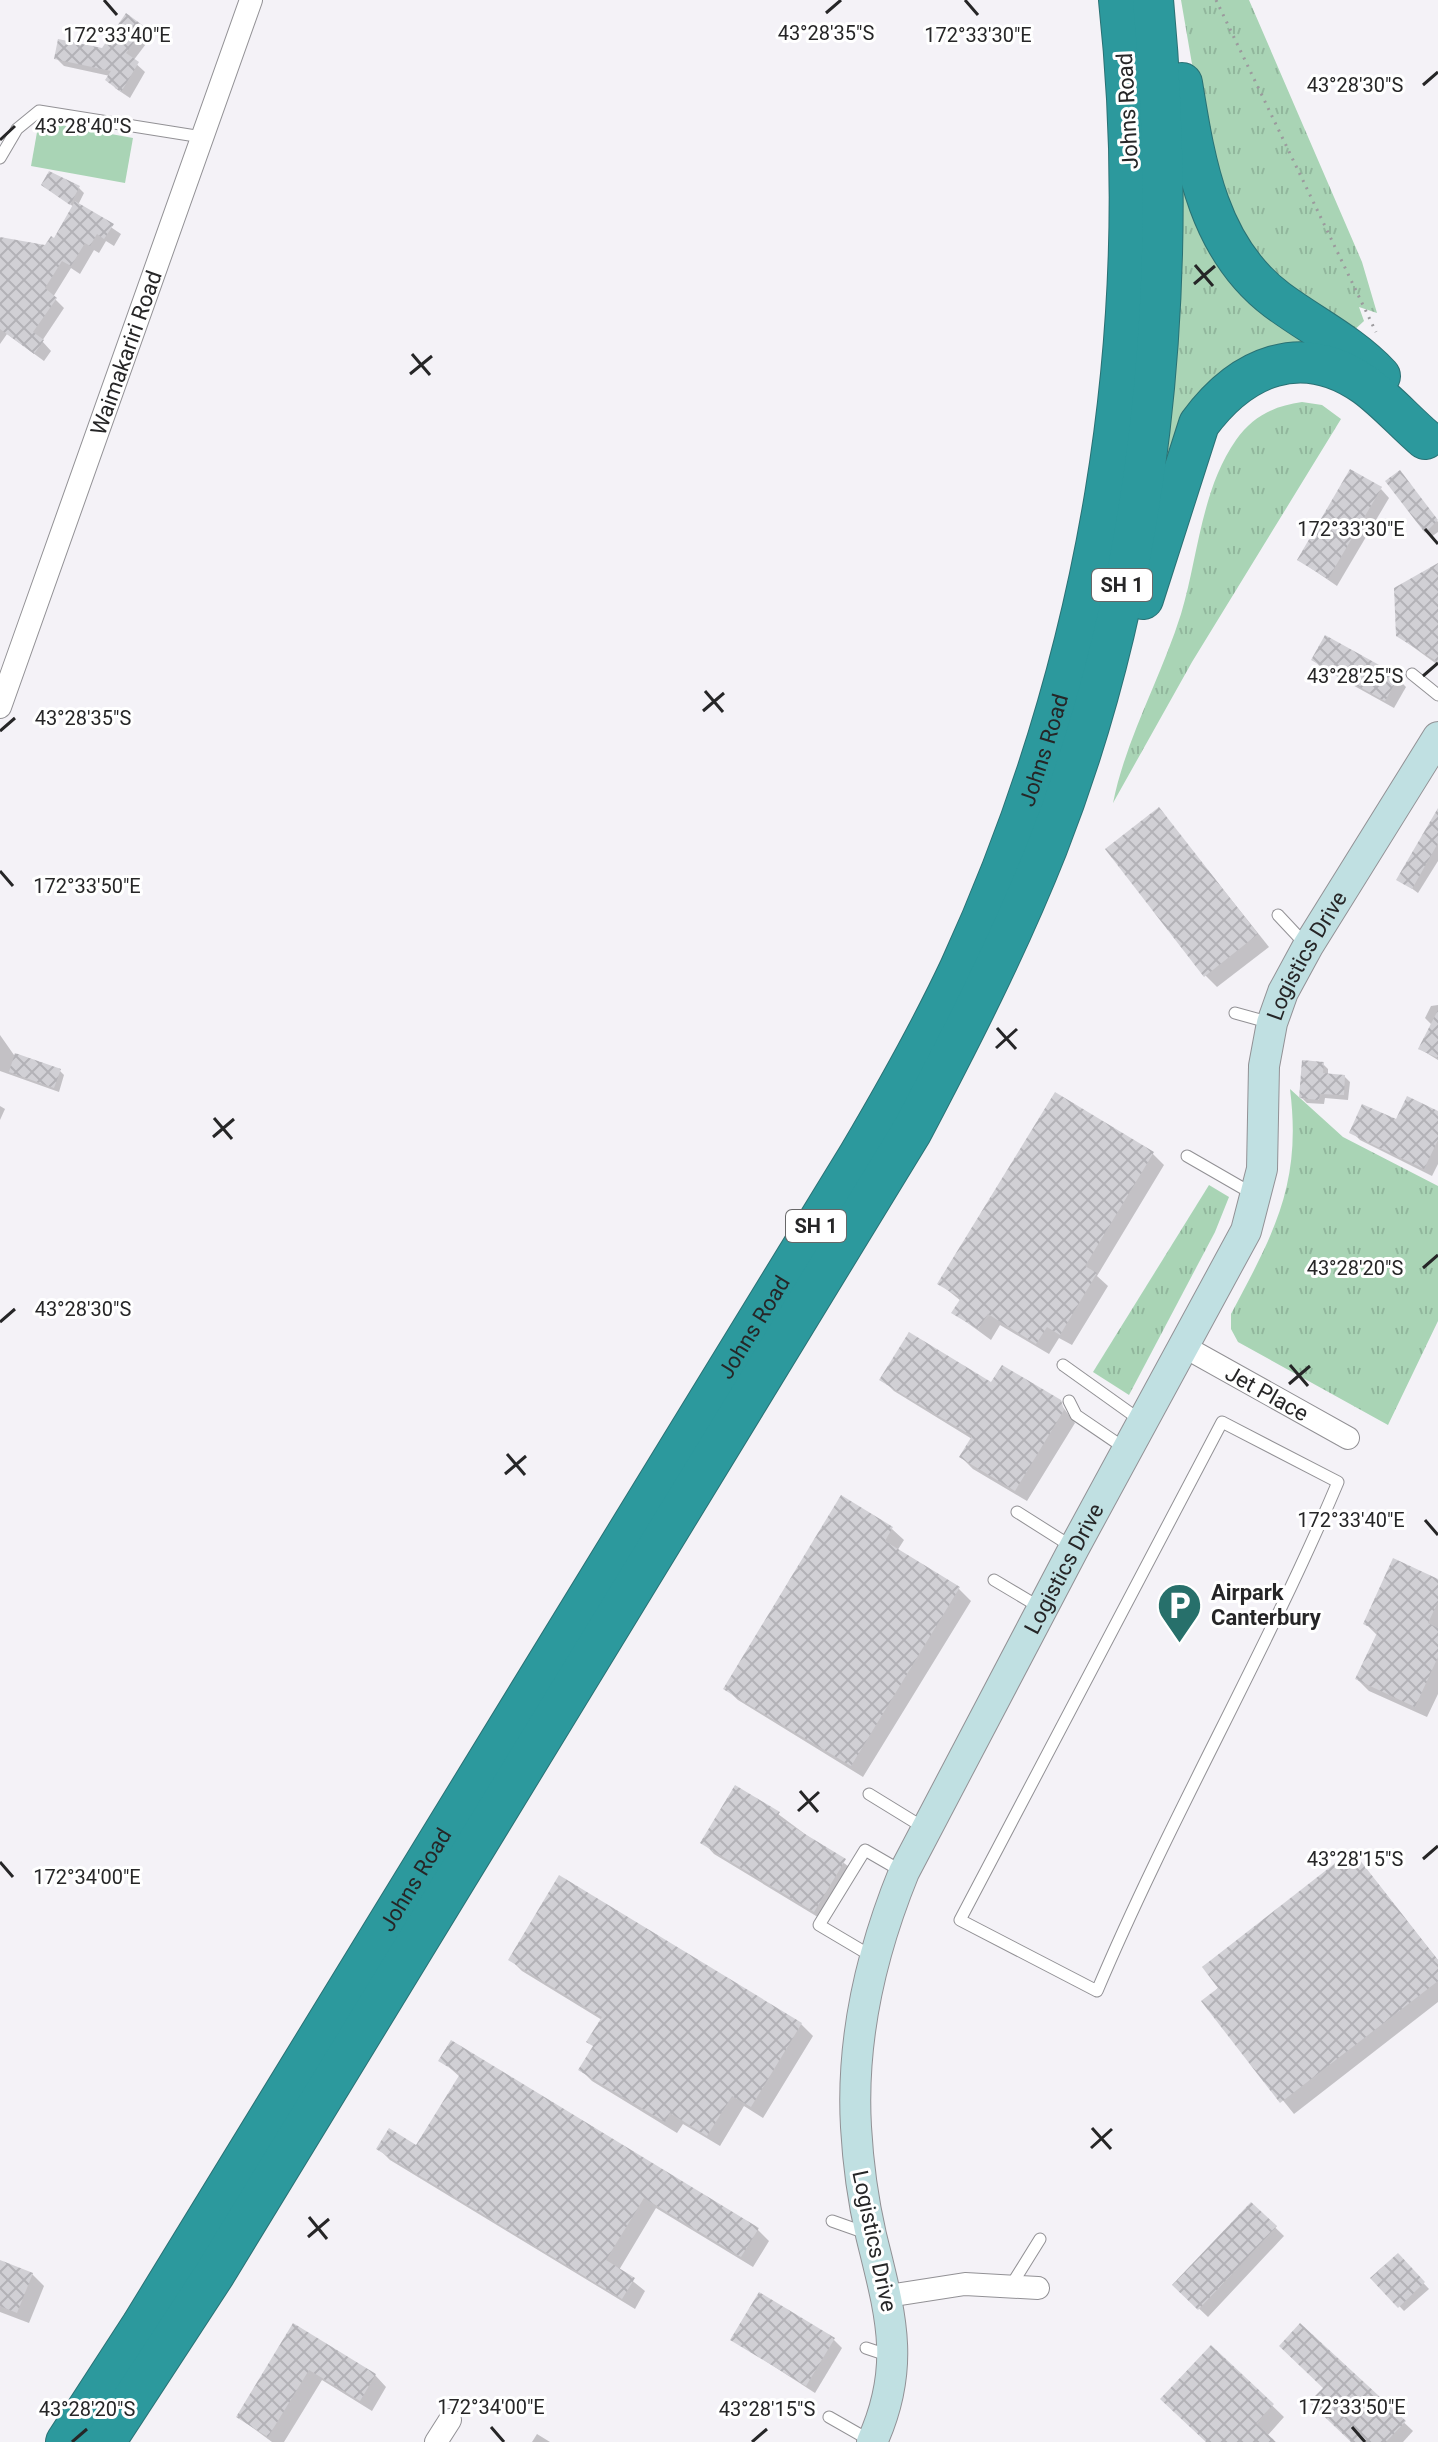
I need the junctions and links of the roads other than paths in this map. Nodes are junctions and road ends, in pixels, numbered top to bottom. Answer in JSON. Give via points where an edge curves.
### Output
{"nodes":[{"id":1,"x":251,"y":0,"type":"edge"},
{"id":2,"x":1119,"y":0,"type":"edge"},
{"id":3,"x":1153,"y":0,"type":"edge"},
{"id":4,"x":1168,"y":0,"type":"edge"},
{"id":5,"x":202,"y":137,"type":"junction"},
{"id":6,"x":0,"y":158,"type":"edge"},
{"id":7,"x":1432,"y":448,"type":"edge"},
{"id":8,"x":1412,"y":674,"type":"dead end"},
{"id":9,"x":1438,"y":695,"type":"edge"},
{"id":10,"x":0,"y":707,"type":"edge"},
{"id":11,"x":1438,"y":737,"type":"edge"},
{"id":12,"x":1278,"y":915,"type":"dead end"},
{"id":13,"x":1308,"y":946,"type":"junction"},
{"id":14,"x":1235,"y":1013,"type":"dead end"},
{"id":15,"x":1272,"y":1023,"type":"junction"},
{"id":16,"x":912,"y":1131,"type":"junction"},
{"id":17,"x":1187,"y":1156,"type":"dead end"},
{"id":18,"x":1257,"y":1196,"type":"junction"},
{"id":19,"x":1185,"y":1347,"type":"junction"},
{"id":20,"x":1063,"y":1365,"type":"dead end"},
{"id":21,"x":1069,"y":1401,"type":"dead end"},
{"id":22,"x":1222,"y":1422,"type":"joint"},
{"id":23,"x":1144,"y":1423,"type":"junction"},
{"id":24,"x":1348,"y":1438,"type":"dead end"},
{"id":25,"x":1129,"y":1451,"type":"junction"},
{"id":26,"x":1017,"y":1512,"type":"dead end"},
{"id":27,"x":1074,"y":1548,"type":"junction"},
{"id":28,"x":994,"y":1580,"type":"dead end"},
{"id":29,"x":1042,"y":1609,"type":"junction"},
{"id":30,"x":869,"y":1794,"type":"dead end"},
{"id":31,"x":926,"y":1829,"type":"junction"},
{"id":32,"x":904,"y":1872,"type":"junction"},
{"id":33,"x":874,"y":1958,"type":"junction"},
{"id":34,"x":832,"y":2221,"type":"dead end"},
{"id":35,"x":871,"y":2234,"type":"junction"},
{"id":36,"x":1040,"y":2239,"type":"dead end"},
{"id":37,"x":1012,"y":2284,"type":"junction"},
{"id":38,"x":1038,"y":2288,"type":"dead end"},
{"id":39,"x":888,"y":2296,"type":"junction"},
{"id":40,"x":866,"y":2348,"type":"dead end"},
{"id":41,"x":895,"y":2357,"type":"junction"},
{"id":42,"x":829,"y":2417,"type":"dead end"},
{"id":43,"x":450,"y":2420,"type":"dead end"},
{"id":44,"x":66,"y":2442,"type":"edge"},
{"id":45,"x":105,"y":2442,"type":"edge"},
{"id":46,"x":436,"y":2442,"type":"edge"},
{"id":47,"x":872,"y":2442,"type":"edge"}],
"edges":[{"from":1,"to":5,"type":"street","name":"Waimakariri Road"},
{"from":2,"to":44,"type":"highway","name":"Johns Road","number":"SH 1","via":[[1128,100],[1131,242],[1115,439],[1097,550],[1062,697],[988,903],[928,1031],[859,1155]]},
{"from":3,"to":16,"type":"highway","name":"Johns Road","number":"SH 1","via":[[1162,109],[1160,315],[1147,455],[1112,634],[1048,846],[978,1007]]},
{"from":4,"to":7,"type":"highway","via":[[1201,187],[1224,237],[1274,298],[1369,364],[1410,410]]},
{"from":5,"to":6,"type":"lane","via":[[39,111],[17,129]]},
{"from":5,"to":10,"type":"street","name":"Waimakariri Road"},
{"from":7,"to":16,"type":"highway","via":[[1365,385],[1315,363],[1261,370],[1214,404],[1191,441],[1098,745],[1044,898],[1010,977]]},
{"from":8,"to":9,"type":"lane"},
{"from":11,"to":13,"type":"street","name":"Logistics Drive"},
{"from":12,"to":13,"type":"lane"},
{"from":13,"to":15,"type":"street","name":"Logistics Drive"},
{"from":14,"to":15,"type":"lane"},
{"from":15,"to":18,"type":"street","name":"Logistics Drive","via":[[1264,1066],[1264,1146]]},
{"from":16,"to":45,"type":"highway","name":"Johns Road","number":"SH 1","via":[[214,2275]]},
{"from":17,"to":18,"type":"lane"},
{"from":18,"to":19,"type":"street","name":"Logistics Drive","via":[[1246,1231]]},
{"from":19,"to":23,"type":"street","name":"Logistics Drive"},
{"from":19,"to":24,"type":"street","name":"Jet Place"},
{"from":20,"to":23,"type":"lane"},
{"from":21,"to":25,"type":"lane","via":[[1076,1415]]},
{"from":22,"to":22,"type":"lane","via":[[960,1920],[1097,1991],[1338,1482]]},
{"from":23,"to":25,"type":"street","name":"Logistics Drive"},
{"from":25,"to":27,"type":"street","name":"Logistics Drive"},
{"from":26,"to":27,"type":"lane"},
{"from":27,"to":29,"type":"street","name":"Logistics Drive"},
{"from":28,"to":29,"type":"lane"},
{"from":29,"to":31,"type":"street","name":"Logistics Drive"},
{"from":30,"to":31,"type":"lane"},
{"from":31,"to":32,"type":"street","name":"Logistics Drive"},
{"from":32,"to":33,"type":"street","name":"Logistics Drive"},
{"from":32,"to":33,"type":"lane","via":[[865,1850],[819,1925]]},
{"from":33,"to":35,"type":"street","name":"Logistics Drive","via":[[855,2086],[859,2168]]},
{"from":34,"to":35,"type":"lane"},
{"from":35,"to":39,"type":"street","name":"Logistics Drive"},
{"from":36,"to":37,"type":"lane"},
{"from":37,"to":38,"type":"street"},
{"from":37,"to":39,"type":"street","via":[[965,2284]]},
{"from":39,"to":41,"type":"street","name":"Logistics Drive"},
{"from":40,"to":41,"type":"lane"},
{"from":41,"to":47,"type":"street","name":"Logistics Drive"},
{"from":42,"to":47,"type":"lane"},
{"from":43,"to":46,"type":"street"}]}
